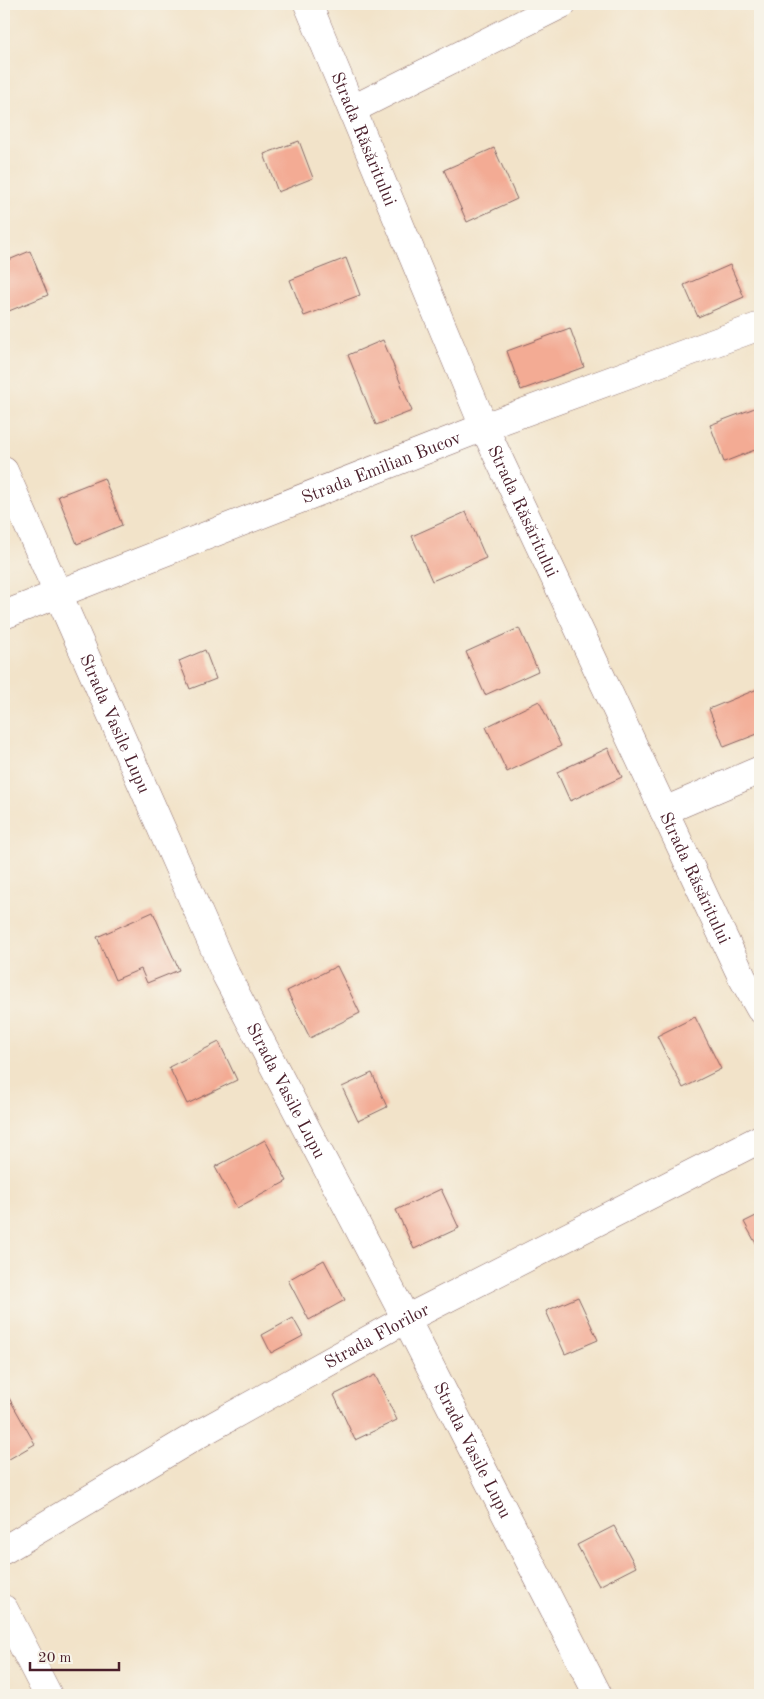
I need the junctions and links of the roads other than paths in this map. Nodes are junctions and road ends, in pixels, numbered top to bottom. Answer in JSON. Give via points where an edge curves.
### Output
{"nodes":[{"id":1,"x":308,"y":4,"type":"edge"},
{"id":2,"x":562,"y":4,"type":"edge"},
{"id":3,"x":353,"y":109,"type":"junction"},
{"id":4,"x":760,"y":326,"type":"edge"},
{"id":5,"x":484,"y":428,"type":"junction"},
{"id":6,"x":4,"y":471,"type":"edge"},
{"id":7,"x":57,"y":593,"type":"junction"},
{"id":8,"x":4,"y":615,"type":"edge"},
{"id":9,"x":760,"y":770,"type":"edge"},
{"id":10,"x":664,"y":811,"type":"junction"},
{"id":11,"x":760,"y":1009,"type":"edge"},
{"id":12,"x":760,"y":1139,"type":"edge"},
{"id":13,"x":406,"y":1319,"type":"junction"},
{"id":14,"x":4,"y":1550,"type":"edge"},
{"id":15,"x":4,"y":1609,"type":"edge"},
{"id":16,"x":48,"y":1695,"type":"edge"},
{"id":17,"x":598,"y":1695,"type":"edge"}],
"edges":[{"from":1,"to":3,"type":"street","name":"Strada Răsăritului"},
{"from":2,"to":3,"type":"street"},
{"from":3,"to":5,"type":"street","name":"Strada Răsăritului"},
{"from":4,"to":5,"type":"street","name":"Strada Emilian Bucov"},
{"from":5,"to":7,"type":"street","name":"Strada Emilian Bucov"},
{"from":5,"to":10,"type":"street","name":"Strada Răsăritului"},
{"from":6,"to":7,"type":"street","name":"Strada Vasile Lupu"},
{"from":7,"to":8,"type":"street","name":"Strada Emilian Bucov"},
{"from":7,"to":13,"type":"street","name":"Strada Vasile Lupu","via":[[226,974]]},
{"from":9,"to":10,"type":"street"},
{"from":10,"to":11,"type":"street","name":"Strada Răsăritului"},
{"from":12,"to":13,"type":"street","name":"Strada Florilor"},
{"from":13,"to":14,"type":"street","name":"Strada Florilor","via":[[199,1434]]},
{"from":13,"to":17,"type":"street","name":"Strada Vasile Lupu"},
{"from":15,"to":16,"type":"street"}]}
